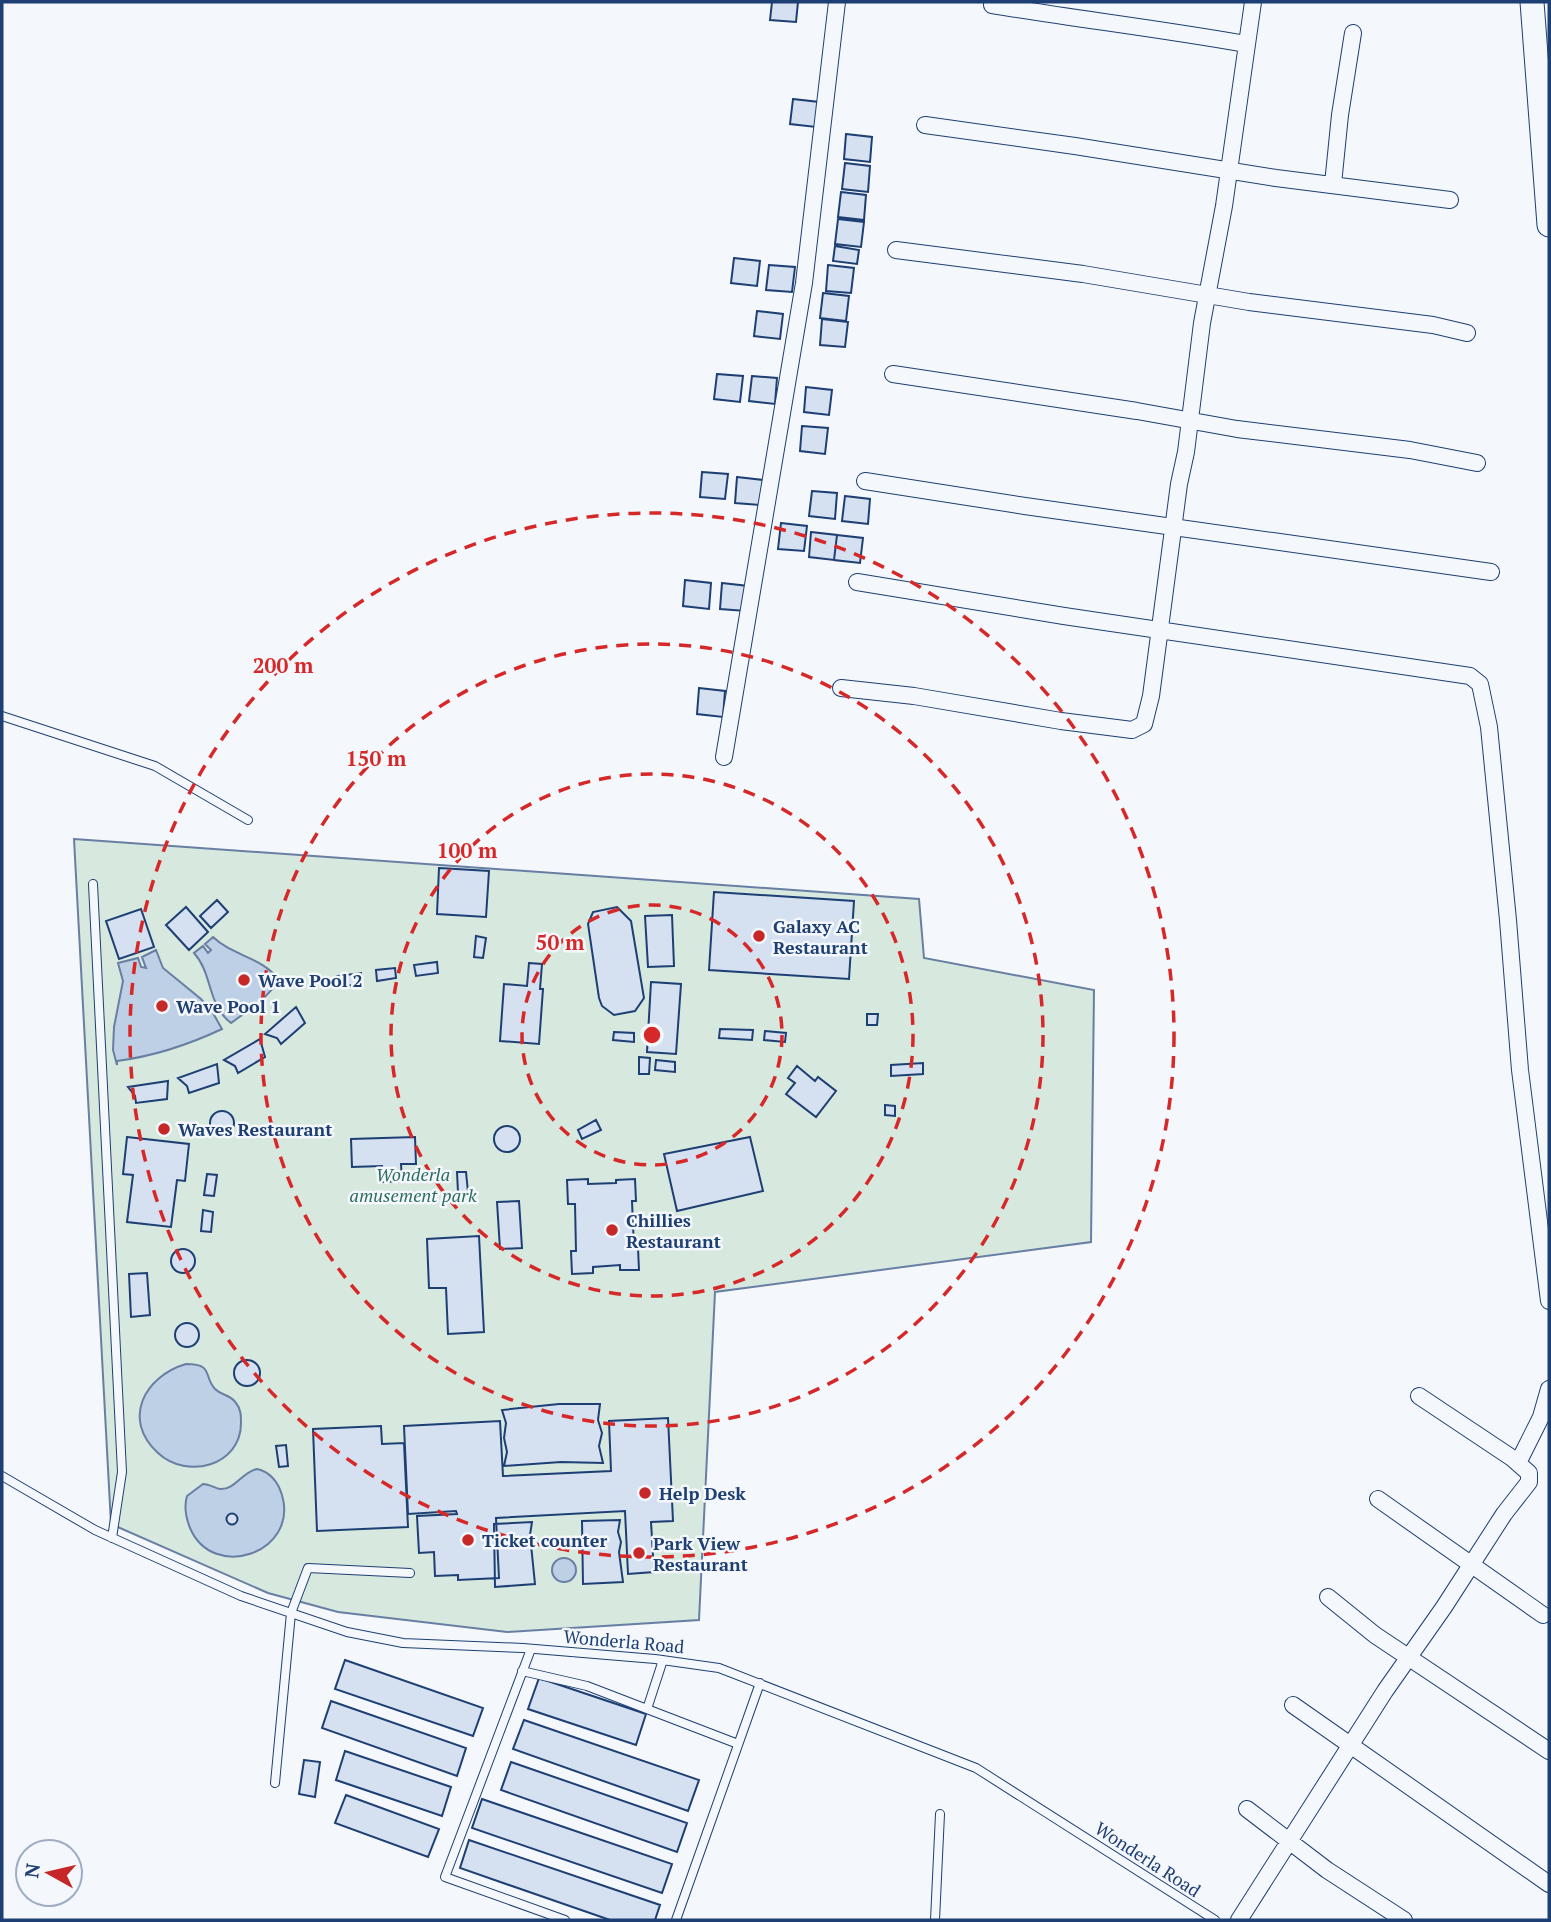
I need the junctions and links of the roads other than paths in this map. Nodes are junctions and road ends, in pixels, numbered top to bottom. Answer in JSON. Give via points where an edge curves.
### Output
{"nodes":[{"id":1,"x":837,"y":2,"type":"edge"},
{"id":2,"x":1253,"y":2,"type":"edge"},
{"id":3,"x":1532,"y":2,"type":"edge"},
{"id":4,"x":992,"y":5,"type":"dead end"},
{"id":5,"x":1353,"y":33,"type":"dead end"},
{"id":6,"x":1246,"y":44,"type":"junction"},
{"id":7,"x":925,"y":125,"type":"dead end"},
{"id":8,"x":1229,"y":171,"type":"junction"},
{"id":9,"x":1333,"y":184,"type":"junction"},
{"id":10,"x":1450,"y":200,"type":"dead end"},
{"id":11,"x":1549,"y":225,"type":"edge"},
{"id":12,"x":896,"y":250,"type":"dead end"},
{"id":13,"x":1207,"y":295,"type":"junction"},
{"id":14,"x":1467,"y":333,"type":"dead end"},
{"id":15,"x":893,"y":374,"type":"dead end"},
{"id":16,"x":1190,"y":420,"type":"junction"},
{"id":17,"x":1477,"y":463,"type":"dead end"},
{"id":18,"x":865,"y":481,"type":"dead end"},
{"id":19,"x":1174,"y":527,"type":"junction"},
{"id":20,"x":1491,"y":572,"type":"dead end"},
{"id":21,"x":857,"y":582,"type":"dead end"},
{"id":22,"x":1160,"y":629,"type":"junction"},
{"id":23,"x":841,"y":688,"type":"dead end"},
{"id":24,"x":2,"y":716,"type":"edge"},
{"id":25,"x":724,"y":757,"type":"dead end"},
{"id":26,"x":248,"y":820,"type":"dead end"},
{"id":27,"x":93,"y":884,"type":"dead end"},
{"id":28,"x":1549,"y":1301,"type":"edge"},
{"id":29,"x":1549,"y":1389,"type":"edge"},
{"id":30,"x":1419,"y":1396,"type":"dead end"},
{"id":31,"x":1518,"y":1464,"type":"junction"},
{"id":32,"x":2,"y":1476,"type":"edge"},
{"id":33,"x":1378,"y":1499,"type":"dead end"},
{"id":34,"x":112,"y":1538,"type":"junction"},
{"id":35,"x":1471,"y":1565,"type":"junction"},
{"id":36,"x":410,"y":1573,"type":"dead end"},
{"id":37,"x":1328,"y":1597,"type":"dead end"},
{"id":38,"x":290,"y":1613,"type":"junction"},
{"id":39,"x":1543,"y":1615,"type":"dead end"},
{"id":40,"x":531,"y":1649,"type":"junction"},
{"id":41,"x":1408,"y":1657,"type":"junction"},
{"id":42,"x":663,"y":1660,"type":"junction"},
{"id":43,"x":522,"y":1671,"type":"junction"},
{"id":44,"x":760,"y":1684,"type":"junction"},
{"id":45,"x":1293,"y":1705,"type":"dead end"},
{"id":46,"x":647,"y":1709,"type":"junction"},
{"id":47,"x":738,"y":1744,"type":"junction"},
{"id":48,"x":1350,"y":1746,"type":"junction"},
{"id":49,"x":1549,"y":1751,"type":"edge"},
{"id":50,"x":275,"y":1783,"type":"dead end"},
{"id":51,"x":1247,"y":1809,"type":"dead end"},
{"id":52,"x":940,"y":1814,"type":"dead end"},
{"id":53,"x":1289,"y":1841,"type":"junction"},
{"id":54,"x":1549,"y":1884,"type":"edge"},
{"id":55,"x":565,"y":1920,"type":"edge"},
{"id":56,"x":676,"y":1920,"type":"edge"},
{"id":57,"x":935,"y":1920,"type":"edge"},
{"id":58,"x":1215,"y":1920,"type":"edge"},
{"id":59,"x":1239,"y":1920,"type":"edge"},
{"id":60,"x":1404,"y":1920,"type":"edge"}],
"edges":[{"from":1,"to":25,"type":"street","via":[[804,283]]},
{"from":2,"to":6,"type":"street"},
{"from":3,"to":11,"type":"main road"},
{"from":4,"to":6,"type":"street"},
{"from":5,"to":9,"type":"street"},
{"from":6,"to":8,"type":"street"},
{"from":7,"to":8,"type":"street"},
{"from":8,"to":9,"type":"street"},
{"from":8,"to":13,"type":"street"},
{"from":9,"to":10,"type":"street"},
{"from":12,"to":13,"type":"street"},
{"from":13,"to":14,"type":"street"},
{"from":13,"to":16,"type":"street"},
{"from":15,"to":16,"type":"street"},
{"from":16,"to":17,"type":"street"},
{"from":16,"to":19,"type":"street"},
{"from":18,"to":19,"type":"street"},
{"from":19,"to":20,"type":"street"},
{"from":19,"to":22,"type":"street"},
{"from":21,"to":22,"type":"street"},
{"from":22,"to":23,"type":"street","via":[[1149,705],[1143,724],[1132,730]]},
{"from":22,"to":28,"type":"street","via":[[1470,676],[1480,684],[1489,727],[1520,1070]]},
{"from":24,"to":26,"type":"lane","via":[[155,766]]},
{"from":27,"to":34,"type":"lane","via":[[122,1472]]},
{"from":29,"to":31,"type":"street"},
{"from":30,"to":31,"type":"street"},
{"from":31,"to":35,"type":"street","via":[[1529,1474],[1529,1482]]},
{"from":32,"to":34,"type":"lane","name":"Wonderla Road"},
{"from":33,"to":35,"type":"street"},
{"from":34,"to":38,"type":"lane","name":"Wonderla Road"},
{"from":35,"to":39,"type":"street"},
{"from":35,"to":41,"type":"street"},
{"from":36,"to":38,"type":"lane","via":[[308,1567]]},
{"from":37,"to":41,"type":"street"},
{"from":38,"to":40,"type":"lane","name":"Wonderla Road","via":[[347,1632],[403,1643]]},
{"from":38,"to":50,"type":"lane"},
{"from":40,"to":42,"type":"lane","name":"Wonderla Road"},
{"from":40,"to":43,"type":"lane"},
{"from":41,"to":48,"type":"street"},
{"from":41,"to":49,"type":"street"},
{"from":42,"to":44,"type":"lane","name":"Wonderla Road","via":[[719,1668]]},
{"from":42,"to":46,"type":"lane"},
{"from":43,"to":46,"type":"lane","via":[[587,1686]]},
{"from":43,"to":55,"type":"lane","via":[[445,1877]]},
{"from":44,"to":47,"type":"lane"},
{"from":44,"to":58,"type":"lane","name":"Wonderla Road","via":[[976,1768]]},
{"from":45,"to":48,"type":"street"},
{"from":46,"to":47,"type":"lane"},
{"from":47,"to":56,"type":"lane"},
{"from":48,"to":53,"type":"street"},
{"from":48,"to":54,"type":"street"},
{"from":51,"to":53,"type":"street"},
{"from":52,"to":57,"type":"lane"},
{"from":53,"to":59,"type":"street"},
{"from":53,"to":60,"type":"street"}]}
